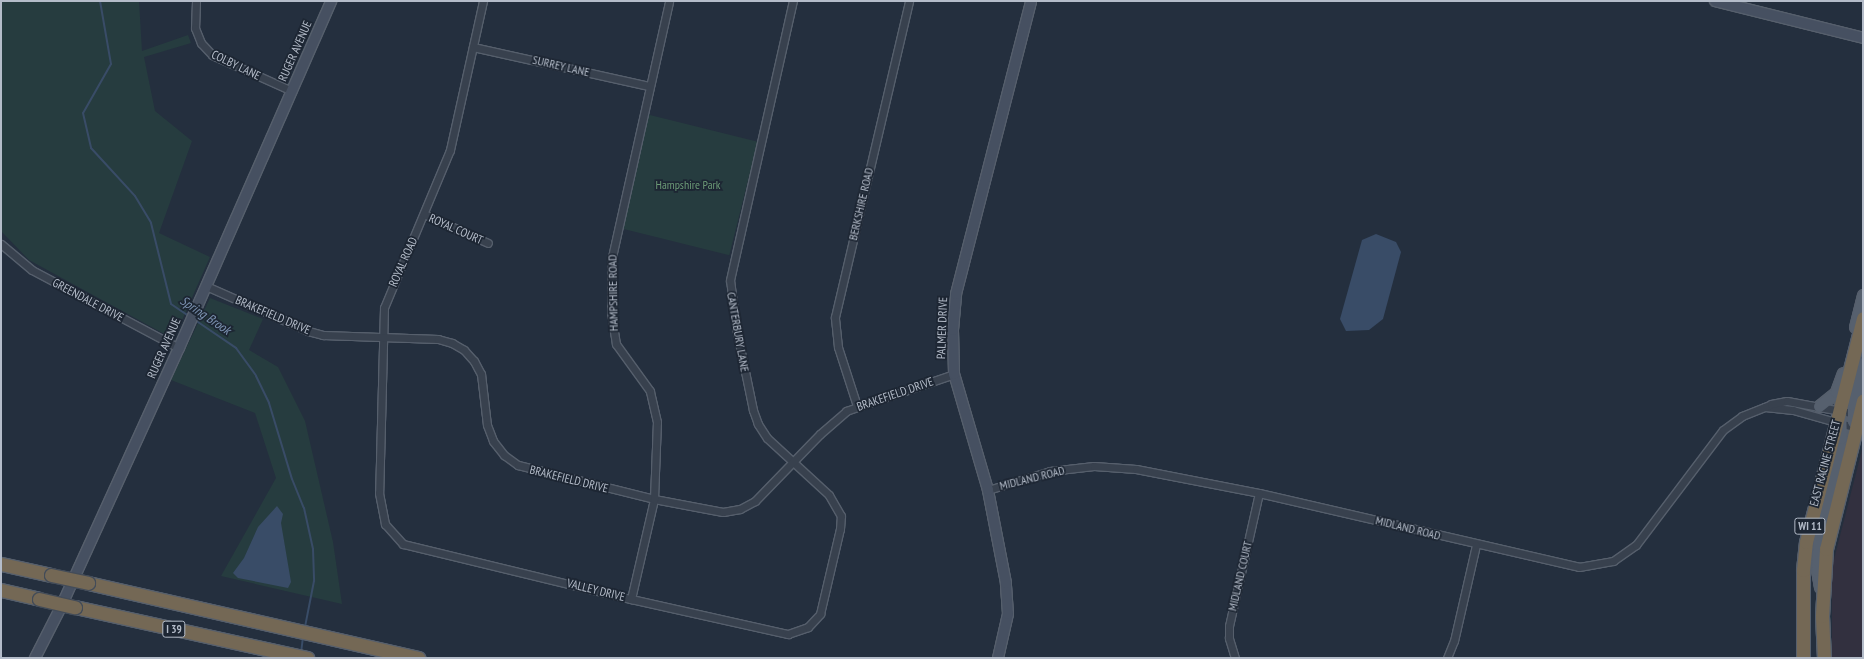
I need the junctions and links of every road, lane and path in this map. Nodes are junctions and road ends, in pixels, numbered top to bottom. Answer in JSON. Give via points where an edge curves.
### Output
{"nodes":[{"id":1,"x":196,"y":1,"type":"edge"},
{"id":2,"x":331,"y":1,"type":"edge"},
{"id":3,"x":483,"y":1,"type":"edge"},
{"id":4,"x":669,"y":1,"type":"edge"},
{"id":5,"x":793,"y":1,"type":"edge"},
{"id":6,"x":909,"y":1,"type":"edge"},
{"id":7,"x":1031,"y":1,"type":"edge"},
{"id":8,"x":1715,"y":1,"type":"edge"},
{"id":9,"x":1862,"y":36,"type":"edge"},
{"id":10,"x":473,"y":46,"type":"junction"},
{"id":11,"x":649,"y":86,"type":"junction"},
{"id":12,"x":292,"y":91,"type":"junction"},
{"id":13,"x":424,"y":214,"type":"junction"},
{"id":14,"x":488,"y":243,"type":"dead end"},
{"id":15,"x":1,"y":244,"type":"edge"},
{"id":16,"x":206,"y":286,"type":"junction"},
{"id":17,"x":1863,"y":295,"type":"edge"},
{"id":18,"x":1863,"y":318,"type":"edge"},
{"id":19,"x":382,"y":337,"type":"junction"},
{"id":20,"x":179,"y":348,"type":"junction"},
{"id":21,"x":1863,"y":364,"type":"edge"},
{"id":22,"x":954,"y":374,"type":"junction"},
{"id":23,"x":1863,"y":401,"type":"edge"},
{"id":24,"x":857,"y":406,"type":"junction"},
{"id":25,"x":1819,"y":406,"type":"junction"},
{"id":26,"x":1765,"y":407,"type":"junction"},
{"id":27,"x":1856,"y":414,"type":"junction"},
{"id":28,"x":1839,"y":419,"type":"junction"},
{"id":29,"x":1856,"y":428,"type":"junction"},
{"id":30,"x":793,"y":462,"type":"junction"},
{"id":31,"x":988,"y":490,"type":"junction"},
{"id":32,"x":1259,"y":493,"type":"junction"},
{"id":33,"x":654,"y":499,"type":"junction"},
{"id":34,"x":389,"y":530,"type":"joint"},
{"id":35,"x":1476,"y":545,"type":"junction"},
{"id":36,"x":1,"y":564,"type":"edge"},
{"id":37,"x":1,"y":590,"type":"edge"},
{"id":38,"x":631,"y":599,"type":"junction"},
{"id":39,"x":1822,"y":606,"type":"junction"},
{"id":40,"x":1801,"y":621,"type":"junction"},
{"id":41,"x":808,"y":627,"type":"joint"},
{"id":42,"x":35,"y":658,"type":"edge"},
{"id":43,"x":307,"y":658,"type":"edge"},
{"id":44,"x":419,"y":658,"type":"edge"},
{"id":45,"x":998,"y":658,"type":"edge"},
{"id":46,"x":1235,"y":658,"type":"edge"},
{"id":47,"x":1447,"y":658,"type":"edge"},
{"id":48,"x":1797,"y":658,"type":"edge"},
{"id":49,"x":1803,"y":658,"type":"edge"},
{"id":50,"x":1824,"y":658,"type":"edge"}],
"edges":[{"from":1,"to":12,"type":"street","name":"COLBY LANE","via":[[195,28],[201,43],[212,55]]},
{"from":2,"to":12,"type":"street","name":"RUGER AVENUE"},
{"from":3,"to":10,"type":"street","name":"ROYAL ROAD"},
{"from":4,"to":11,"type":"street","name":"HAMPSHIRE ROAD"},
{"from":5,"to":30,"type":"street","name":"CANTERBURY LANE","via":[[730,280],[752,410],[767,438]]},
{"from":6,"to":24,"type":"street","name":"BERKSHIRE ROAD","via":[[835,317],[838,347]]},
{"from":7,"to":22,"type":"street","name":"PALMER DRIVE","via":[[956,294]]},
{"from":8,"to":9,"type":"street"},
{"from":10,"to":11,"type":"street","name":"SURREY LANE"},
{"from":10,"to":13,"type":"street","name":"ROYAL ROAD","via":[[450,150]]},
{"from":11,"to":33,"type":"street","name":"HAMPSHIRE ROAD","via":[[614,239],[611,312],[616,344],[650,391],[655,406],[657,460]]},
{"from":12,"to":16,"type":"street","name":"RUGER AVENUE"},
{"from":13,"to":14,"type":"street","name":"ROYAL COURT"},
{"from":13,"to":19,"type":"street","name":"ROYAL ROAD","via":[[388,295]]},
{"from":15,"to":20,"type":"street","name":"GREENDALE DRIVE","via":[[32,270]]},
{"from":16,"to":19,"type":"street","name":"BRAKEFIELD DRIVE","via":[[308,331],[336,336]]},
{"from":16,"to":20,"type":"street","name":"RUGER AVENUE"},
{"from":17,"to":25,"type":"main road","via":[[1839,388]]},
{"from":18,"to":28,"type":"highway","name":"EAST RACINE STREET","number":"WI 11"},
{"from":19,"to":33,"type":"street","name":"BRAKEFIELD DRIVE","via":[[438,339],[464,350],[481,374],[487,425],[493,441],[504,455],[518,465]]},
{"from":19,"to":34,"type":"street","name":"ROYAL ROAD","via":[[379,493],[380,510]]},
{"from":20,"to":42,"type":"street","name":"RUGER AVENUE","via":[[63,603]]},
{"from":21,"to":27,"type":"main road"},
{"from":22,"to":24,"type":"street","name":"BRAKEFIELD DRIVE"},
{"from":22,"to":31,"type":"street","name":"PALMER DRIVE"},
{"from":23,"to":27,"type":"highway","name":"EAST RACINE STREET","number":"WI 11"},
{"from":24,"to":30,"type":"street","name":"BRAKEFIELD DRIVE","via":[[846,411],[830,425]]},
{"from":25,"to":26,"type":"street","name":"MIDLAND ROAD","via":[[1787,401]]},
{"from":25,"to":28,"type":"street","name":"MIDLAND ROAD"},
{"from":26,"to":28,"type":"street","name":"MIDLAND ROAD"},
{"from":26,"to":35,"type":"street","name":"MIDLAND ROAD","via":[[1742,416],[1723,430],[1636,545],[1614,560],[1573,567]]},
{"from":27,"to":28,"type":"street","name":"MIDLAND ROAD"},
{"from":27,"to":29,"type":"highway","name":"EAST RACINE STREET","number":"WI 11"},
{"from":28,"to":29,"type":"street","name":"MIDLAND ROAD"},
{"from":28,"to":39,"type":"main road","via":[[1840,443],[1819,535],[1817,570]]},
{"from":28,"to":40,"type":"highway","name":"EAST RACINE STREET","number":"WI 11","via":[[1806,542]]},
{"from":29,"to":39,"type":"highway","name":"EAST RACINE STREET","number":"WI 11","via":[[1826,549]]},
{"from":30,"to":33,"type":"street","name":"BRAKEFIELD DRIVE","via":[[755,501],[740,509],[723,512]]},
{"from":30,"to":41,"type":"street","name":"CANTERBURY LANE","via":[[829,495],[840,516],[840,529],[820,614]]},
{"from":31,"to":32,"type":"street","name":"MIDLAND ROAD","via":[[1050,471],[1094,466],[1136,469]]},
{"from":31,"to":45,"type":"street","name":"PALMER DRIVE","via":[[1006,583],[1008,614]]},
{"from":32,"to":35,"type":"street","name":"MIDLAND ROAD"},
{"from":32,"to":46,"type":"street","name":"MIDLAND COURT","via":[[1229,626],[1229,638]]},
{"from":33,"to":38,"type":"street","name":"HAMPSHIRE ROAD"},
{"from":34,"to":38,"type":"street","name":"VALLEY DRIVE","via":[[403,544]]},
{"from":35,"to":47,"type":"street","via":[[1454,641]]},
{"from":36,"to":44,"type":"highway","number":"I 39","bridge":true},
{"from":37,"to":43,"type":"highway","number":"I 39","bridge":true},
{"from":38,"to":41,"type":"street","name":"VALLEY DRIVE","via":[[788,634]]},
{"from":39,"to":50,"type":"highway","name":"EAST RACINE STREET","number":"WI 11"},
{"from":40,"to":48,"type":"highway"},
{"from":40,"to":49,"type":"highway","name":"EAST RACINE STREET","number":"WI 11"}]}
